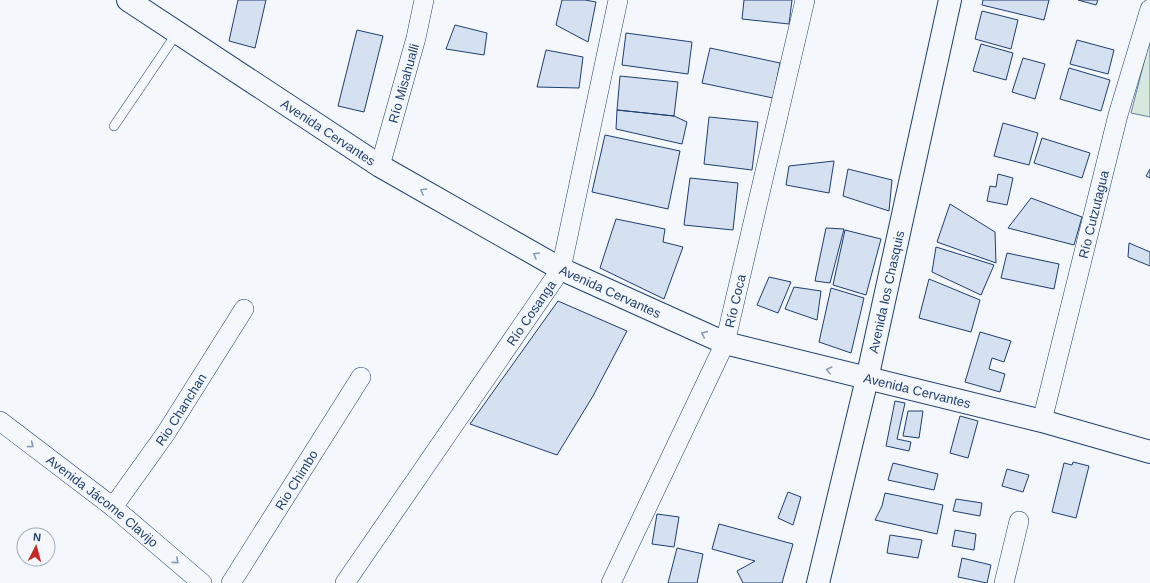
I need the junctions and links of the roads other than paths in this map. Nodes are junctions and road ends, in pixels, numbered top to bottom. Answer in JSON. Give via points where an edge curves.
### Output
{"nodes":[{"id":1,"x":128,"y":0,"type":"edge"},
{"id":2,"x":424,"y":0,"type":"edge"},
{"id":3,"x":618,"y":0,"type":"edge"},
{"id":4,"x":805,"y":0,"type":"edge"},
{"id":5,"x":950,"y":0,"type":"edge"},
{"id":6,"x":1150,"y":9,"type":"edge"},
{"id":7,"x":177,"y":33,"type":"junction"},
{"id":8,"x":114,"y":126,"type":"dead end"},
{"id":9,"x":380,"y":166,"type":"junction"},
{"id":10,"x":561,"y":269,"type":"junction"},
{"id":11,"x":244,"y":309,"type":"dead end"},
{"id":12,"x":725,"y":343,"type":"junction"},
{"id":13,"x":361,"y":377,"type":"dead end"},
{"id":14,"x":867,"y":379,"type":"junction"},
{"id":15,"x":0,"y":421,"type":"edge"},
{"id":16,"x":1042,"y":421,"type":"junction"},
{"id":17,"x":1150,"y":452,"type":"edge"},
{"id":18,"x":113,"y":507,"type":"junction"},
{"id":19,"x":1019,"y":521,"type":"dead end"},
{"id":20,"x":202,"y":583,"type":"edge"},
{"id":21,"x":231,"y":583,"type":"edge"},
{"id":22,"x":345,"y":583,"type":"edge"},
{"id":23,"x":611,"y":583,"type":"edge"},
{"id":24,"x":818,"y":583,"type":"edge"},
{"id":25,"x":1004,"y":583,"type":"edge"}],
"edges":[{"from":1,"to":7,"type":"street","name":"Avenida Cervantes"},
{"from":2,"to":9,"type":"street","name":"Río Misahualli","via":[[416,38]]},
{"from":3,"to":10,"type":"street","name":"Río Cosanga"},
{"from":4,"to":12,"type":"street","name":"Río Coca"},
{"from":5,"to":14,"type":"street","name":"Avenida los Chasquis"},
{"from":6,"to":16,"type":"street","name":"Río Cutzutagua","via":[[1118,115]]},
{"from":7,"to":8,"type":"lane"},
{"from":7,"to":9,"type":"street","name":"Avenida Cervantes"},
{"from":10,"to":9,"type":"street","name":"Avenida Cervantes","one_way":true},
{"from":12,"to":10,"type":"street","name":"Avenida Cervantes","one_way":true},
{"from":10,"to":22,"type":"street","name":"Río Cosanga"},
{"from":11,"to":18,"type":"street","name":"Rio Chanchan","via":[[166,434]]},
{"from":14,"to":12,"type":"street","name":"Avenida Cervantes","one_way":true},
{"from":12,"to":23,"type":"street","name":"Río Coca"},
{"from":13,"to":21,"type":"street","name":"Rio Chimbo"},
{"from":14,"to":16,"type":"street","name":"Avenida Cervantes"},
{"from":14,"to":24,"type":"street","name":"Avenida los Chasquis"},
{"from":15,"to":18,"type":"street","name":"Avenida Jácome Clavijo","one_way":true},
{"from":16,"to":17,"type":"street","name":"Avenida Cervantes"},
{"from":18,"to":20,"type":"street","name":"Avenida Jácome Clavijo","one_way":true},
{"from":19,"to":25,"type":"street"}]}
